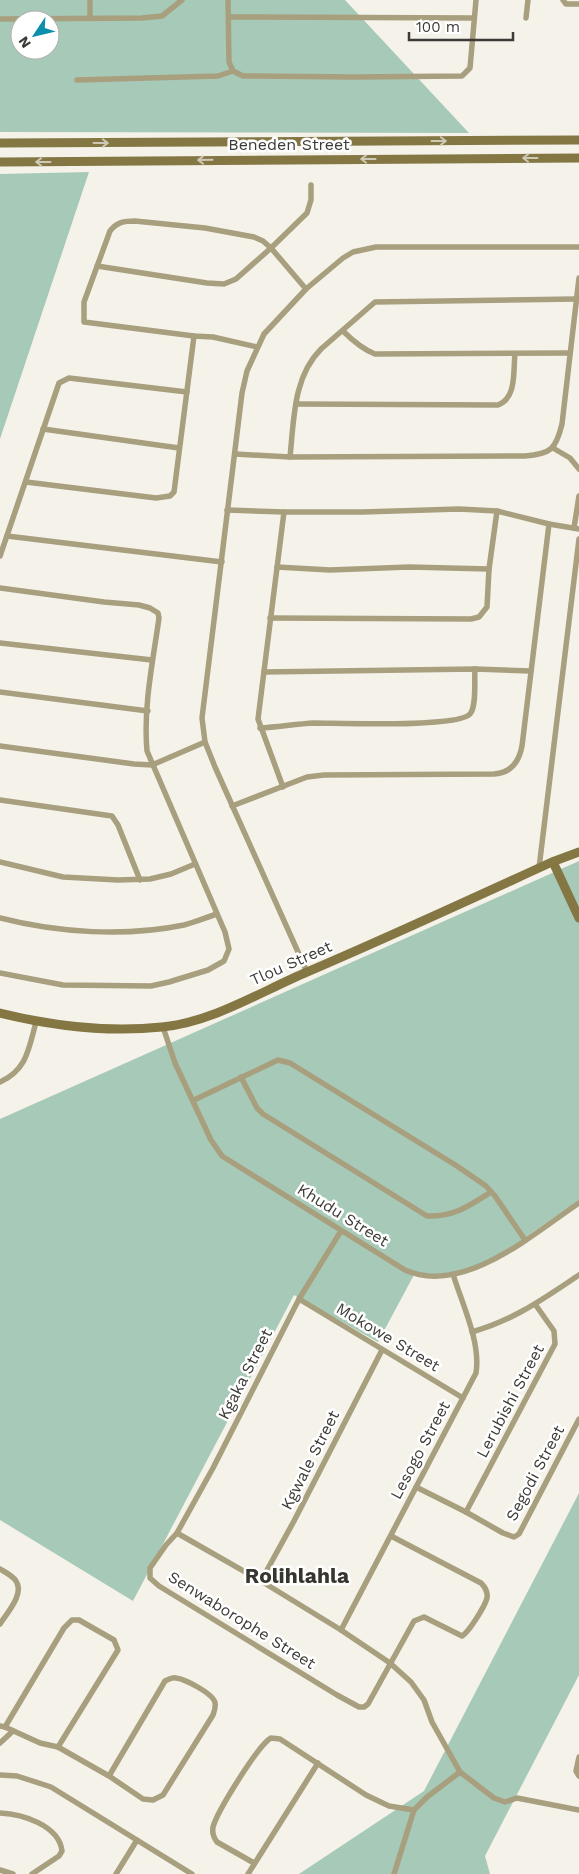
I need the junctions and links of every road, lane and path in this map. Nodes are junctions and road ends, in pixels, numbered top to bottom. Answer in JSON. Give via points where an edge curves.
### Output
{"nodes":[{"id":1,"x":90,"y":0,"type":"edge"},
{"id":2,"x":182,"y":0,"type":"edge"},
{"id":3,"x":228,"y":0,"type":"edge"},
{"id":4,"x":476,"y":0,"type":"edge"},
{"id":5,"x":528,"y":0,"type":"edge"},
{"id":6,"x":563,"y":0,"type":"edge"},
{"id":7,"x":579,"y":4,"type":"edge"},
{"id":8,"x":229,"y":17,"type":"junction"},
{"id":9,"x":90,"y":18,"type":"junction"},
{"id":10,"x":474,"y":18,"type":"junction"},
{"id":11,"x":526,"y":18,"type":"dead end"},
{"id":12,"x":0,"y":19,"type":"edge"},
{"id":13,"x":233,"y":71,"type":"junction"},
{"id":14,"x":77,"y":80,"type":"dead end"},
{"id":15,"x":579,"y":140,"type":"edge"},
{"id":16,"x":0,"y":143,"type":"edge"},
{"id":17,"x":579,"y":158,"type":"edge"},
{"id":18,"x":0,"y":162,"type":"edge"},
{"id":19,"x":311,"y":185,"type":"dead end"},
{"id":20,"x":579,"y":247,"type":"edge"},
{"id":21,"x":271,"y":248,"type":"junction"},
{"id":22,"x":97,"y":266,"type":"junction"},
{"id":23,"x":579,"y":278,"type":"edge"},
{"id":24,"x":306,"y":289,"type":"junction"},
{"id":25,"x":576,"y":299,"type":"junction"},
{"id":26,"x":343,"y":331,"type":"junction"},
{"id":27,"x":194,"y":336,"type":"junction"},
{"id":28,"x":257,"y":347,"type":"junction"},
{"id":29,"x":570,"y":353,"type":"junction"},
{"id":30,"x":515,"y":354,"type":"junction"},
{"id":31,"x":187,"y":392,"type":"junction"},
{"id":32,"x":296,"y":404,"type":"junction"},
{"id":33,"x":42,"y":429,"type":"junction"},
{"id":34,"x":179,"y":448,"type":"junction"},
{"id":35,"x":553,"y":448,"type":"junction"},
{"id":36,"x":235,"y":454,"type":"junction"},
{"id":37,"x":290,"y":457,"type":"junction"},
{"id":38,"x":579,"y":469,"type":"edge"},
{"id":39,"x":26,"y":482,"type":"junction"},
{"id":40,"x":579,"y":496,"type":"edge"},
{"id":41,"x":228,"y":510,"type":"junction"},
{"id":42,"x":497,"y":511,"type":"junction"},
{"id":43,"x":284,"y":512,"type":"junction"},
{"id":44,"x":549,"y":524,"type":"junction"},
{"id":45,"x":577,"y":528,"type":"edge"},
{"id":46,"x":7,"y":536,"type":"junction"},
{"id":47,"x":579,"y":539,"type":"edge"},
{"id":48,"x":0,"y":556,"type":"edge"},
{"id":49,"x":222,"y":562,"type":"junction"},
{"id":50,"x":277,"y":567,"type":"junction"},
{"id":51,"x":489,"y":569,"type":"junction"},
{"id":52,"x":0,"y":588,"type":"edge"},
{"id":53,"x":270,"y":618,"type":"junction"},
{"id":54,"x":0,"y":642,"type":"edge"},
{"id":55,"x":152,"y":660,"type":"junction"},
{"id":56,"x":475,"y":669,"type":"junction"},
{"id":57,"x":531,"y":671,"type":"junction"},
{"id":58,"x":264,"y":672,"type":"junction"},
{"id":59,"x":0,"y":692,"type":"edge"},
{"id":60,"x":148,"y":711,"type":"junction"},
{"id":61,"x":260,"y":728,"type":"junction"},
{"id":62,"x":205,"y":742,"type":"junction"},
{"id":63,"x":0,"y":746,"type":"edge"},
{"id":64,"x":152,"y":765,"type":"junction"},
{"id":65,"x":283,"y":787,"type":"junction"},
{"id":66,"x":0,"y":800,"type":"edge"},
{"id":67,"x":232,"y":806,"type":"junction"},
{"id":68,"x":579,"y":852,"type":"edge"},
{"id":69,"x":0,"y":862,"type":"edge"},
{"id":70,"x":553,"y":862,"type":"junction"},
{"id":71,"x":195,"y":864,"type":"junction"},
{"id":72,"x":540,"y":868,"type":"junction"},
{"id":73,"x":140,"y":880,"type":"junction"},
{"id":74,"x":218,"y":914,"type":"junction"},
{"id":75,"x":0,"y":918,"type":"edge"},
{"id":76,"x":579,"y":918,"type":"edge"},
{"id":77,"x":307,"y":972,"type":"junction"},
{"id":78,"x":0,"y":973,"type":"edge"},
{"id":79,"x":0,"y":1013,"type":"edge"},
{"id":80,"x":36,"y":1022,"type":"junction"},
{"id":81,"x":163,"y":1027,"type":"junction"},
{"id":82,"x":241,"y":1077,"type":"junction"},
{"id":83,"x":0,"y":1082,"type":"edge"},
{"id":84,"x":194,"y":1100,"type":"junction"},
{"id":85,"x":491,"y":1192,"type":"junction"},
{"id":86,"x":579,"y":1203,"type":"edge"},
{"id":87,"x":341,"y":1231,"type":"junction"},
{"id":88,"x":525,"y":1240,"type":"junction"},
{"id":89,"x":453,"y":1274,"type":"junction"},
{"id":90,"x":579,"y":1275,"type":"edge"},
{"id":91,"x":299,"y":1299,"type":"junction"},
{"id":92,"x":535,"y":1304,"type":"junction"},
{"id":93,"x":472,"y":1332,"type":"junction"},
{"id":94,"x":382,"y":1350,"type":"junction"},
{"id":95,"x":463,"y":1398,"type":"junction"},
{"id":96,"x":579,"y":1419,"type":"edge"},
{"id":97,"x":416,"y":1487,"type":"junction"},
{"id":98,"x":466,"y":1512,"type":"junction"},
{"id":99,"x":177,"y":1533,"type":"junction"},
{"id":100,"x":391,"y":1536,"type":"junction"},
{"id":101,"x":0,"y":1569,"type":"edge"},
{"id":102,"x":261,"y":1581,"type":"junction"},
{"id":103,"x":0,"y":1624,"type":"edge"},
{"id":104,"x":341,"y":1630,"type":"junction"},
{"id":105,"x":390,"y":1663,"type":"junction"},
{"id":106,"x":2,"y":1726,"type":"edge"},
{"id":107,"x":12,"y":1730,"type":"junction"},
{"id":108,"x":0,"y":1743,"type":"edge"},
{"id":109,"x":58,"y":1747,"type":"junction"},
{"id":110,"x":579,"y":1757,"type":"edge"},
{"id":111,"x":318,"y":1763,"type":"junction"},
{"id":112,"x":460,"y":1772,"type":"junction"},
{"id":113,"x":0,"y":1775,"type":"edge"},
{"id":114,"x":109,"y":1776,"type":"junction"},
{"id":115,"x":579,"y":1776,"type":"edge"},
{"id":116,"x":414,"y":1810,"type":"junction"},
{"id":117,"x":579,"y":1810,"type":"edge"},
{"id":118,"x":0,"y":1813,"type":"edge"},
{"id":119,"x":136,"y":1840,"type":"junction"},
{"id":120,"x":254,"y":1864,"type":"junction"},
{"id":121,"x":0,"y":1870,"type":"edge"},
{"id":122,"x":119,"y":1873,"type":"edge"},
{"id":123,"x":13,"y":1874,"type":"edge"},
{"id":124,"x":32,"y":1874,"type":"edge"},
{"id":125,"x":192,"y":1874,"type":"edge"},
{"id":126,"x":248,"y":1874,"type":"edge"},
{"id":127,"x":394,"y":1874,"type":"edge"}],
"edges":[{"from":1,"to":9,"type":"street"},
{"from":2,"to":9,"type":"street","via":[[162,16]]},
{"from":3,"to":8,"type":"street"},
{"from":4,"to":10,"type":"street"},
{"from":5,"to":11,"type":"street"},
{"from":6,"to":7,"type":"street","via":[[566,4]]},
{"from":8,"to":10,"type":"street"},
{"from":8,"to":13,"type":"street","via":[[229,62]]},
{"from":9,"to":12,"type":"street"},
{"from":10,"to":13,"type":"street","via":[[470,68],[462,76],[243,76]]},
{"from":13,"to":14,"type":"street","via":[[218,76]]},
{"from":16,"to":15,"type":"main road","name":"Beneden Street","one_way":true},
{"from":17,"to":18,"type":"main road","name":"Beneden Street","one_way":true},
{"from":19,"to":21,"type":"street","via":[[307,212]]},
{"from":20,"to":24,"type":"street","via":[[376,247],[353,252]]},
{"from":21,"to":22,"type":"street","via":[[236,280],[224,284]]},
{"from":21,"to":22,"type":"street","via":[[254,237],[226,231],[124,221],[110,231]]},
{"from":21,"to":24,"type":"street"},
{"from":22,"to":27,"type":"street","via":[[84,302],[84,322]]},
{"from":23,"to":25,"type":"street"},
{"from":24,"to":28,"type":"street","via":[[264,334]]},
{"from":25,"to":26,"type":"street","via":[[375,302]]},
{"from":25,"to":29,"type":"street"},
{"from":26,"to":30,"type":"street","via":[[354,342],[375,354]]},
{"from":26,"to":32,"type":"street","via":[[314,356],[306,368]]},
{"from":27,"to":28,"type":"street"},
{"from":27,"to":31,"type":"street"},
{"from":28,"to":36,"type":"street","via":[[242,393]]},
{"from":29,"to":30,"type":"street"},
{"from":29,"to":35,"type":"street","via":[[562,424]]},
{"from":30,"to":32,"type":"street","via":[[511,394],[498,405]]},
{"from":31,"to":33,"type":"street","via":[[69,378],[57,386]]},
{"from":31,"to":34,"type":"street"},
{"from":32,"to":37,"type":"street"},
{"from":33,"to":34,"type":"street"},
{"from":33,"to":39,"type":"street"},
{"from":34,"to":39,"type":"street","via":[[174,492],[166,498]]},
{"from":35,"to":37,"type":"street","via":[[546,453],[525,456]]},
{"from":35,"to":38,"type":"street","via":[[570,458]]},
{"from":36,"to":37,"type":"street"},
{"from":36,"to":41,"type":"street"},
{"from":39,"to":46,"type":"street"},
{"from":40,"to":45,"type":"street"},
{"from":41,"to":43,"type":"street"},
{"from":41,"to":49,"type":"street"},
{"from":42,"to":43,"type":"street"},
{"from":42,"to":44,"type":"street"},
{"from":42,"to":51,"type":"street"},
{"from":43,"to":50,"type":"street"},
{"from":44,"to":45,"type":"street"},
{"from":44,"to":57,"type":"street"},
{"from":46,"to":48,"type":"street"},
{"from":46,"to":49,"type":"street"},
{"from":47,"to":72,"type":"street"},
{"from":49,"to":62,"type":"street","via":[[204,693],[202,725]]},
{"from":50,"to":51,"type":"street"},
{"from":50,"to":53,"type":"street"},
{"from":51,"to":53,"type":"street","via":[[487,607],[479,617],[471,619]]},
{"from":52,"to":55,"type":"street","via":[[150,608],[158,616]]},
{"from":53,"to":58,"type":"street"},
{"from":54,"to":55,"type":"street"},
{"from":55,"to":60,"type":"street"},
{"from":56,"to":57,"type":"street"},
{"from":56,"to":58,"type":"street"},
{"from":56,"to":61,"type":"street","via":[[472,710],[468,716],[458,720]]},
{"from":57,"to":65,"type":"street","via":[[520,756],[503,773],[324,775],[307,777]]},
{"from":58,"to":61,"type":"street","via":[[258,710]]},
{"from":59,"to":60,"type":"street"},
{"from":60,"to":64,"type":"street","via":[[147,751]]},
{"from":61,"to":65,"type":"street"},
{"from":62,"to":64,"type":"street"},
{"from":62,"to":67,"type":"street"},
{"from":63,"to":64,"type":"street"},
{"from":64,"to":71,"type":"street"},
{"from":65,"to":67,"type":"street"},
{"from":66,"to":73,"type":"street","via":[[112,816]]},
{"from":67,"to":77,"type":"street"},
{"from":68,"to":70,"type":"main road","name":"Tlou Street"},
{"from":69,"to":73,"type":"street","via":[[63,877]]},
{"from":70,"to":72,"type":"main road","name":"Tlou Street"},
{"from":70,"to":76,"type":"main road"},
{"from":71,"to":73,"type":"street","via":[[161,877]]},
{"from":71,"to":74,"type":"street"},
{"from":72,"to":77,"type":"main road","name":"Tlou Street"},
{"from":74,"to":75,"type":"street","via":[[155,930],[88,932]]},
{"from":74,"to":78,"type":"street","via":[[228,941],[229,953],[224,961],[169,982],[146,986],[63,985]]},
{"from":77,"to":81,"type":"main road","name":"Tlou Street","via":[[206,1017]]},
{"from":79,"to":80,"type":"main road","name":"Tlou Street"},
{"from":80,"to":81,"type":"main road","name":"Tlou Street","via":[[92,1028]]},
{"from":80,"to":83,"type":"street","via":[[28,1054],[21,1066]]},
{"from":81,"to":84,"type":"street","name":"Khudu Street","via":[[175,1063]]},
{"from":82,"to":84,"type":"street"},
{"from":82,"to":85,"type":"street","via":[[278,1060],[290,1063],[457,1166]]},
{"from":82,"to":85,"type":"street","via":[[263,1114],[427,1216],[462,1210]]},
{"from":84,"to":87,"type":"street","name":"Khudu Street","via":[[211,1140],[222,1156]]},
{"from":85,"to":88,"type":"street"},
{"from":86,"to":88,"type":"street","name":"Khudu Street"},
{"from":87,"to":89,"type":"street","name":"Khudu Street","via":[[416,1275]]},
{"from":87,"to":91,"type":"street","name":"Kgaka Street"},
{"from":88,"to":89,"type":"street","name":"Khudu Street","via":[[482,1266]]},
{"from":89,"to":93,"type":"street","name":"Lesogo Street"},
{"from":90,"to":92,"type":"street"},
{"from":91,"to":94,"type":"street","name":"Mokowe Street"},
{"from":91,"to":99,"type":"street","name":"Kgaka Street"},
{"from":92,"to":93,"type":"street","via":[[507,1320]]},
{"from":92,"to":98,"type":"street","name":"Lerubishi Street","via":[[554,1331],[556,1343]]},
{"from":93,"to":95,"type":"street","name":"Lesogo Street","via":[[476,1372]]},
{"from":94,"to":95,"type":"street","name":"Mokowe Street"},
{"from":94,"to":102,"type":"street","name":"Kgwale Street"},
{"from":95,"to":97,"type":"street","name":"Lesogo Street"},
{"from":96,"to":98,"type":"street","name":"Segodi Street","via":[[519,1534],[514,1537],[503,1533]]},
{"from":97,"to":98,"type":"street"},
{"from":97,"to":100,"type":"street","name":"Lesogo Street"},
{"from":99,"to":102,"type":"street"},
{"from":99,"to":105,"type":"street","name":"Senwaborophe Street","via":[[150,1568],[151,1580],[337,1695],[364,1707]]},
{"from":100,"to":104,"type":"street","name":"Lesogo Street"},
{"from":100,"to":105,"type":"street","via":[[485,1586],[486,1600],[468,1632],[462,1636],[426,1618],[417,1619]]},
{"from":101,"to":103,"type":"street","via":[[16,1580],[18,1593]]},
{"from":102,"to":104,"type":"street"},
{"from":104,"to":105,"type":"street"},
{"from":105,"to":112,"type":"street","via":[[411,1682],[424,1700],[432,1722]]},
{"from":106,"to":107,"type":"street"},
{"from":106,"to":109,"type":"street","via":[[64,1628],[72,1620],[79,1620],[114,1640],[118,1650]]},
{"from":107,"to":108,"type":"street"},
{"from":107,"to":109,"type":"street"},
{"from":109,"to":114,"type":"street"},
{"from":110,"to":115,"type":"street","via":[[576,1771]]},
{"from":111,"to":116,"type":"street","via":[[366,1795],[389,1806]]},
{"from":111,"to":120,"type":"street"},
{"from":111,"to":120,"type":"street","via":[[280,1738],[274,1738],[262,1744],[244,1772],[214,1823],[213,1836],[219,1844]]},
{"from":112,"to":116,"type":"street"},
{"from":112,"to":117,"type":"street","via":[[494,1798],[505,1802],[517,1798]]},
{"from":113,"to":119,"type":"street","via":[[17,1776],[43,1784]]},
{"from":114,"to":114,"type":"street","via":[[143,1799],[160,1797],[213,1715],[213,1699],[181,1679],[167,1680]]},
{"from":116,"to":127,"type":"street"},
{"from":118,"to":124,"type":"street","via":[[43,1826],[56,1835],[61,1844],[59,1856]]},
{"from":119,"to":122,"type":"street"},
{"from":119,"to":125,"type":"street"},
{"from":120,"to":126,"type":"street"},
{"from":121,"to":123,"type":"street"}]}
